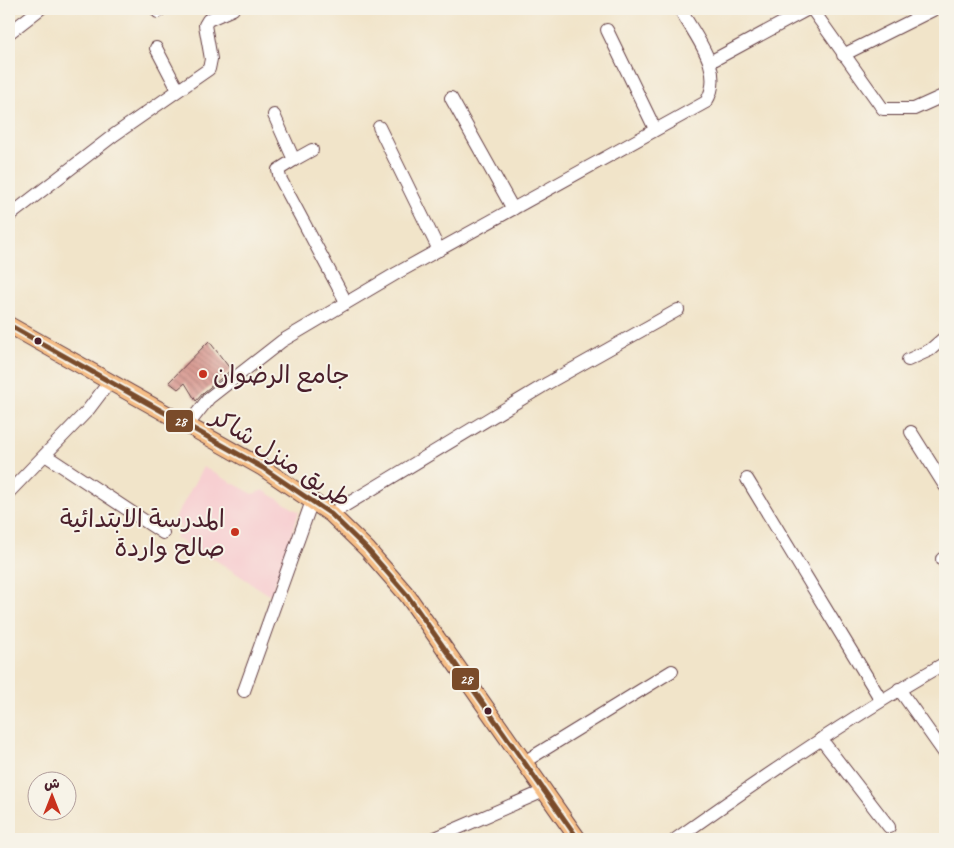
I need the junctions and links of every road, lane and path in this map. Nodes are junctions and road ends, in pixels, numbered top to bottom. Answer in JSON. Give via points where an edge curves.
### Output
{"nodes":[{"id":1,"x":40,"y":9,"type":"edge"},
{"id":2,"x":233,"y":9,"type":"edge"},
{"id":3,"x":680,"y":9,"type":"edge"},
{"id":4,"x":810,"y":9,"type":"edge"},
{"id":5,"x":935,"y":9,"type":"edge"},
{"id":6,"x":607,"y":30,"type":"dead end"},
{"id":7,"x":9,"y":33,"type":"edge"},
{"id":8,"x":156,"y":48,"type":"dead end"},
{"id":9,"x":843,"y":55,"type":"junction"},
{"id":10,"x":710,"y":62,"type":"junction"},
{"id":11,"x":178,"y":90,"type":"junction"},
{"id":12,"x":945,"y":95,"type":"edge"},
{"id":13,"x":451,"y":98,"type":"dead end"},
{"id":14,"x":274,"y":115,"type":"dead end"},
{"id":15,"x":379,"y":128,"type":"dead end"},
{"id":16,"x":655,"y":129,"type":"junction"},
{"id":17,"x":312,"y":150,"type":"dead end"},
{"id":18,"x":294,"y":160,"type":"junction"},
{"id":19,"x":513,"y":209,"type":"junction"},
{"id":20,"x":10,"y":213,"type":"edge"},
{"id":21,"x":439,"y":250,"type":"junction"},
{"id":22,"x":346,"y":302,"type":"junction"},
{"id":23,"x":678,"y":310,"type":"dead end"},
{"id":24,"x":9,"y":325,"type":"edge"},
{"id":25,"x":945,"y":337,"type":"edge"},
{"id":26,"x":908,"y":360,"type":"dead end"},
{"id":27,"x":110,"y":381,"type":"junction"},
{"id":28,"x":187,"y":426,"type":"junction"},
{"id":29,"x":911,"y":432,"type":"dead end"},
{"id":30,"x":44,"y":455,"type":"junction"},
{"id":31,"x":747,"y":479,"type":"dead end"},
{"id":32,"x":945,"y":486,"type":"edge"},
{"id":33,"x":9,"y":492,"type":"edge"},
{"id":34,"x":312,"y":501,"type":"junction"},
{"id":35,"x":331,"y":514,"type":"junction"},
{"id":36,"x":164,"y":532,"type":"dead end"},
{"id":37,"x":945,"y":663,"type":"edge"},
{"id":38,"x":672,"y":672,"type":"dead end"},
{"id":39,"x":899,"y":689,"type":"junction"},
{"id":40,"x":244,"y":691,"type":"dead end"},
{"id":41,"x":881,"y":700,"type":"junction"},
{"id":42,"x":821,"y":739,"type":"junction"},
{"id":43,"x":945,"y":754,"type":"edge"},
{"id":44,"x":524,"y":762,"type":"junction"},
{"id":45,"x":544,"y":790,"type":"junction"},
{"id":46,"x":889,"y":827,"type":"dead end"},
{"id":47,"x":433,"y":839,"type":"edge"},
{"id":48,"x":578,"y":839,"type":"edge"},
{"id":49,"x":676,"y":839,"type":"edge"}],
"edges":[{"from":1,"to":7,"type":"street"},
{"from":2,"to":11,"type":"street","via":[[208,20],[204,32],[211,58],[209,69]]},
{"from":3,"to":10,"type":"street"},
{"from":4,"to":9,"type":"street"},
{"from":4,"to":10,"type":"street"},
{"from":5,"to":9,"type":"street"},
{"from":6,"to":16,"type":"street"},
{"from":8,"to":11,"type":"street"},
{"from":9,"to":12,"type":"street","via":[[883,110],[914,109]]},
{"from":10,"to":16,"type":"street","via":[[714,83],[706,102]]},
{"from":11,"to":20,"type":"street"},
{"from":13,"to":19,"type":"street"},
{"from":14,"to":18,"type":"street"},
{"from":15,"to":21,"type":"street"},
{"from":16,"to":19,"type":"street"},
{"from":17,"to":18,"type":"street"},
{"from":18,"to":22,"type":"street","via":[[278,170],[280,178]]},
{"from":19,"to":21,"type":"street"},
{"from":21,"to":22,"type":"street"},
{"from":22,"to":28,"type":"street","via":[[282,341],[237,376],[209,398]]},
{"from":23,"to":35,"type":"street","via":[[548,383]]},
{"from":24,"to":27,"type":"main road","name":"طريق منزل شاكر"},
{"from":25,"to":26,"type":"street","via":[[930,350]]},
{"from":27,"to":28,"type":"main road","name":"طريق منزل شاكر"},
{"from":27,"to":30,"type":"street","via":[[88,410]]},
{"from":28,"to":34,"type":"main road","name":"طريق منزل شاكر","via":[[263,468]]},
{"from":29,"to":32,"type":"street"},
{"from":30,"to":33,"type":"street"},
{"from":30,"to":36,"type":"street"},
{"from":31,"to":41,"type":"street"},
{"from":34,"to":35,"type":"main road","name":"طريق منزل شاكر"},
{"from":34,"to":40,"type":"street"},
{"from":35,"to":44,"type":"main road","name":"طريق منزل شاكر","via":[[367,549],[406,596]]},
{"from":37,"to":39,"type":"street"},
{"from":38,"to":44,"type":"street"},
{"from":39,"to":41,"type":"street"},
{"from":39,"to":43,"type":"street"},
{"from":41,"to":42,"type":"street"},
{"from":42,"to":46,"type":"street"},
{"from":42,"to":49,"type":"street"},
{"from":44,"to":45,"type":"main road","name":"طريق منزل شاكر"},
{"from":45,"to":47,"type":"street"},
{"from":45,"to":48,"type":"main road","name":"طريق منزل شاكر"}]}
